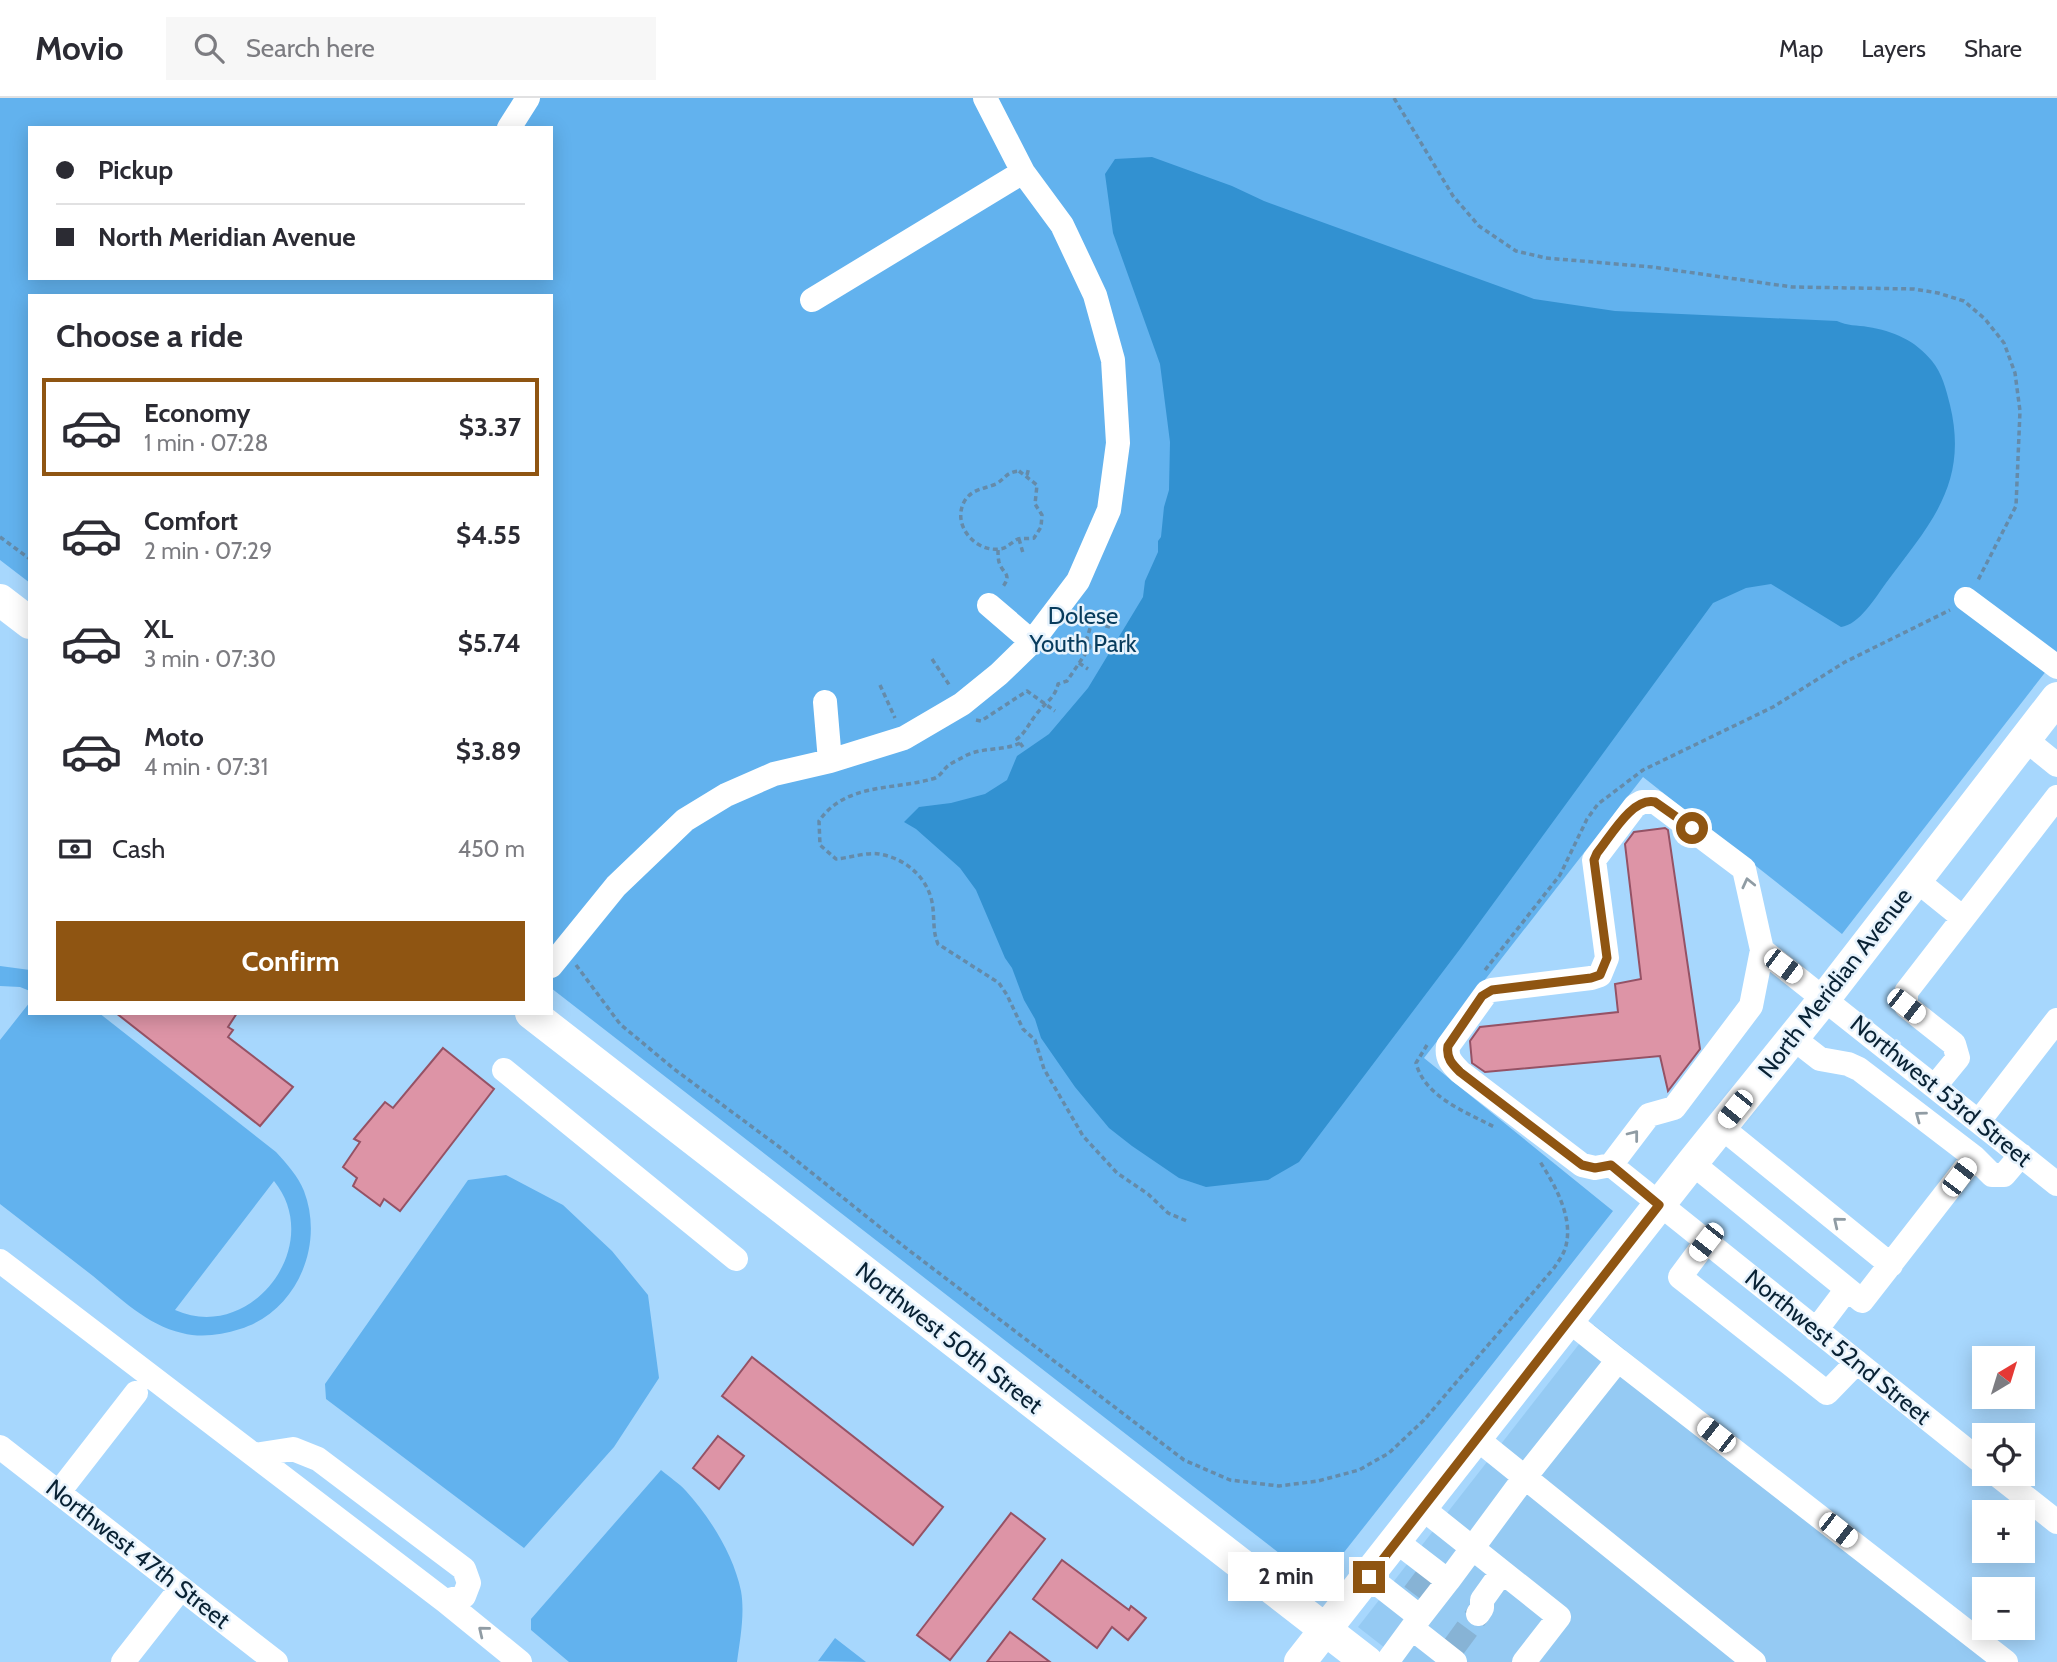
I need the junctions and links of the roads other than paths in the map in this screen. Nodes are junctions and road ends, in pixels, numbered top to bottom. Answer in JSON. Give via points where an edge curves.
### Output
{"nodes":[{"id":1,"x":528,"y":98,"type":"edge"},
{"id":2,"x":985,"y":98,"type":"edge"},
{"id":3,"x":510,"y":126,"type":"edge"},
{"id":4,"x":1023,"y":172,"type":"junction"},
{"id":5,"x":812,"y":300,"type":"dead end"},
{"id":6,"x":1966,"y":599,"type":"road end"},
{"id":7,"x":0,"y":600,"type":"edge"},
{"id":8,"x":989,"y":605,"type":"road end"},
{"id":9,"x":28,"y":622,"type":"edge"},
{"id":10,"x":1032,"y":642,"type":"junction"},
{"id":11,"x":2057,"y":667,"type":"edge"},
{"id":12,"x":2057,"y":698,"type":"edge"},
{"id":13,"x":825,"y":702,"type":"dead end"},
{"id":14,"x":2025,"y":739,"type":"junction"},
{"id":15,"x":830,"y":761,"type":"junction"},
{"id":16,"x":2057,"y":765,"type":"edge"},
{"id":17,"x":2057,"y":797,"type":"edge"},
{"id":18,"x":1916,"y":880,"type":"junction"},
{"id":19,"x":1963,"y":918,"type":"junction"},
{"id":20,"x":1762,"y":950,"type":"junction"},
{"id":21,"x":562,"y":964,"type":"edge"},
{"id":22,"x":1825,"y":998,"type":"junction"},
{"id":23,"x":534,"y":1015,"type":"edge"},
{"id":24,"x":2057,"y":1020,"type":"edge"},
{"id":25,"x":1793,"y":1038,"type":"junction"},
{"id":26,"x":504,"y":1070,"type":"dead end"},
{"id":27,"x":1935,"y":1086,"type":"junction"},
{"id":28,"x":1979,"y":1122,"type":"junction"},
{"id":29,"x":1721,"y":1127,"type":"junction"},
{"id":30,"x":2021,"y":1156,"type":"junction"},
{"id":31,"x":1974,"y":1157,"type":"junction"},
{"id":32,"x":1692,"y":1163,"type":"junction"},
{"id":33,"x":1611,"y":1165,"type":"junction"},
{"id":34,"x":2057,"y":1184,"type":"edge"},
{"id":35,"x":1659,"y":1205,"type":"junction"},
{"id":36,"x":1706,"y":1242,"type":"junction"},
{"id":37,"x":736,"y":1259,"type":"dead end"},
{"id":38,"x":0,"y":1261,"type":"edge"},
{"id":39,"x":1891,"y":1265,"type":"junction"},
{"id":40,"x":1847,"y":1289,"type":"junction"},
{"id":41,"x":1568,"y":1320,"type":"junction"},
{"id":42,"x":1816,"y":1330,"type":"junction"},
{"id":43,"x":1618,"y":1360,"type":"junction"},
{"id":44,"x":1857,"y":1362,"type":"junction"},
{"id":45,"x":136,"y":1394,"type":"dead end"},
{"id":46,"x":1476,"y":1438,"type":"junction"},
{"id":47,"x":0,"y":1447,"type":"edge"},
{"id":48,"x":1972,"y":1454,"type":"edge"},
{"id":49,"x":255,"y":1455,"type":"junction"},
{"id":50,"x":1525,"y":1477,"type":"junction"},
{"id":51,"x":2011,"y":1486,"type":"edge"},
{"id":52,"x":59,"y":1492,"type":"junction"},
{"id":53,"x":1422,"y":1508,"type":"junction"},
{"id":54,"x":2057,"y":1522,"type":"edge"},
{"id":55,"x":1396,"y":1541,"type":"junction"},
{"id":56,"x":1472,"y":1549,"type":"junction"},
{"id":57,"x":1502,"y":1572,"type":"junction"},
{"id":58,"x":1369,"y":1577,"type":"junction"},
{"id":59,"x":181,"y":1588,"type":"junction"},
{"id":60,"x":1423,"y":1596,"type":"junction"},
{"id":61,"x":445,"y":1601,"type":"junction"},
{"id":62,"x":1476,"y":1607,"type":"tunnel mouth"},
{"id":63,"x":1326,"y":1631,"type":"junction"},
{"id":64,"x":1448,"y":1651,"type":"edge"},
{"id":65,"x":1748,"y":1660,"type":"edge"},
{"id":66,"x":123,"y":1662,"type":"edge"},
{"id":67,"x":276,"y":1662,"type":"edge"},
{"id":68,"x":520,"y":1662,"type":"edge"},
{"id":69,"x":1300,"y":1662,"type":"edge"},
{"id":70,"x":1367,"y":1662,"type":"edge"},
{"id":71,"x":1387,"y":1662,"type":"edge"},
{"id":72,"x":1524,"y":1662,"type":"edge"},
{"id":73,"x":2006,"y":1662,"type":"edge"}],
"edges":[{"from":1,"to":3,"type":"street"},
{"from":2,"to":4,"type":"street"},
{"from":4,"to":5,"type":"street"},
{"from":4,"to":10,"type":"street","via":[[1062,225],[1095,295],[1112,360],[1118,443],[1109,510],[1078,581]]},
{"from":6,"to":11,"type":"street"},
{"from":7,"to":9,"type":"main road"},
{"from":8,"to":10,"type":"street"},
{"from":10,"to":15,"type":"street","via":[[962,704],[904,738]]},
{"from":12,"to":14,"type":"main road","name":"North Meridian Avenue"},
{"from":13,"to":15,"type":"street"},
{"from":14,"to":16,"type":"street"},
{"from":14,"to":18,"type":"main road","name":"North Meridian Avenue"},
{"from":15,"to":21,"type":"street","via":[[774,774],[685,820],[616,886]]},
{"from":17,"to":19,"type":"street"},
{"from":18,"to":19,"type":"street"},
{"from":18,"to":22,"type":"main road","name":"North Meridian Avenue"},
{"from":19,"to":27,"type":"street","via":[[1906,992],[1906,1006],[1954,1044],[1958,1058]]},
{"from":20,"to":22,"type":"street","name":"Northwest 53rd Street"},
{"from":33,"to":20,"type":"street","one_way":true,"via":[[1649,1115],[1674,1108],[1751,1006]]},
{"from":20,"to":33,"type":"street","one_way":true,"via":[[1744,869],[1662,806],[1642,802],[1594,860],[1607,958],[1600,975],[1492,990],[1482,996],[1448,1046],[1450,1062],[1582,1165]]},
{"from":22,"to":25,"type":"main road","name":"North Meridian Avenue"},
{"from":22,"to":27,"type":"street","name":"Northwest 53rd Street"},
{"from":23,"to":63,"type":"main road","name":"Northwest 50th Street"},
{"from":24,"to":28,"type":"street"},
{"from":25,"to":29,"type":"main road","name":"North Meridian Avenue"},
{"from":31,"to":25,"type":"street","one_way":true,"via":[[1859,1069],[1820,1059]]},
{"from":26,"to":37,"type":"street"},
{"from":27,"to":28,"type":"street","name":"Northwest 53rd Street"},
{"from":28,"to":30,"type":"street","name":"Northwest 53rd Street"},
{"from":29,"to":32,"type":"main road","name":"North Meridian Avenue"},
{"from":39,"to":29,"type":"street","one_way":true},
{"from":30,"to":31,"type":"street","via":[[2004,1175],[1992,1175]]},
{"from":30,"to":34,"type":"street","name":"Northwest 53rd Street"},
{"from":31,"to":39,"type":"street"},
{"from":32,"to":35,"type":"main road","name":"North Meridian Avenue"},
{"from":32,"to":40,"type":"street"},
{"from":33,"to":35,"type":"street","name":"Northwest 52nd Street"},
{"from":35,"to":36,"type":"street","name":"Northwest 52nd Street"},
{"from":35,"to":41,"type":"main road","name":"North Meridian Avenue"},
{"from":36,"to":42,"type":"street","name":"Northwest 52nd Street"},
{"from":36,"to":44,"type":"street","via":[[1680,1277],[1827,1393]]},
{"from":38,"to":49,"type":"street"},
{"from":39,"to":40,"type":"street","via":[[1862,1301]]},
{"from":40,"to":42,"type":"street"},
{"from":41,"to":43,"type":"street"},
{"from":41,"to":46,"type":"main road","name":"North Meridian Avenue"},
{"from":42,"to":44,"type":"street","name":"Northwest 52nd Street"},
{"from":43,"to":50,"type":"street"},
{"from":43,"to":73,"type":"street"},
{"from":44,"to":48,"type":"street","name":"Northwest 52nd Street"},
{"from":45,"to":52,"type":"street"},
{"from":46,"to":50,"type":"street"},
{"from":46,"to":53,"type":"main road","name":"North Meridian Avenue"},
{"from":47,"to":52,"type":"street","name":"Northwest 47th Street"},
{"from":49,"to":61,"type":"street"},
{"from":49,"to":61,"type":"street","via":[[293,1449],[318,1459],[453,1559],[464,1569],[469,1583],[464,1596]]},
{"from":50,"to":56,"type":"street"},
{"from":50,"to":65,"type":"street"},
{"from":51,"to":54,"type":"street"},
{"from":52,"to":59,"type":"street","name":"Northwest 47th Street"},
{"from":53,"to":55,"type":"main road","name":"North Meridian Avenue"},
{"from":53,"to":56,"type":"street"},
{"from":55,"to":58,"type":"main road","name":"North Meridian Avenue"},
{"from":55,"to":60,"type":"street"},
{"from":56,"to":57,"type":"street"},
{"from":56,"to":60,"type":"street"},
{"from":57,"to":62,"type":"street"},
{"from":57,"to":72,"type":"street","via":[[1559,1617]]},
{"from":58,"to":60,"type":"street"},
{"from":58,"to":63,"type":"main road","name":"North Meridian Avenue"},
{"from":59,"to":66,"type":"street"},
{"from":59,"to":67,"type":"street","name":"Northwest 47th Street"},
{"from":60,"to":64,"type":"street"},
{"from":60,"to":71,"type":"street"},
{"from":68,"to":61,"type":"street","one_way":true},
{"from":63,"to":69,"type":"main road","name":"North Meridian Avenue"},
{"from":63,"to":70,"type":"main road","name":"Northwest 50th Street"}]}
